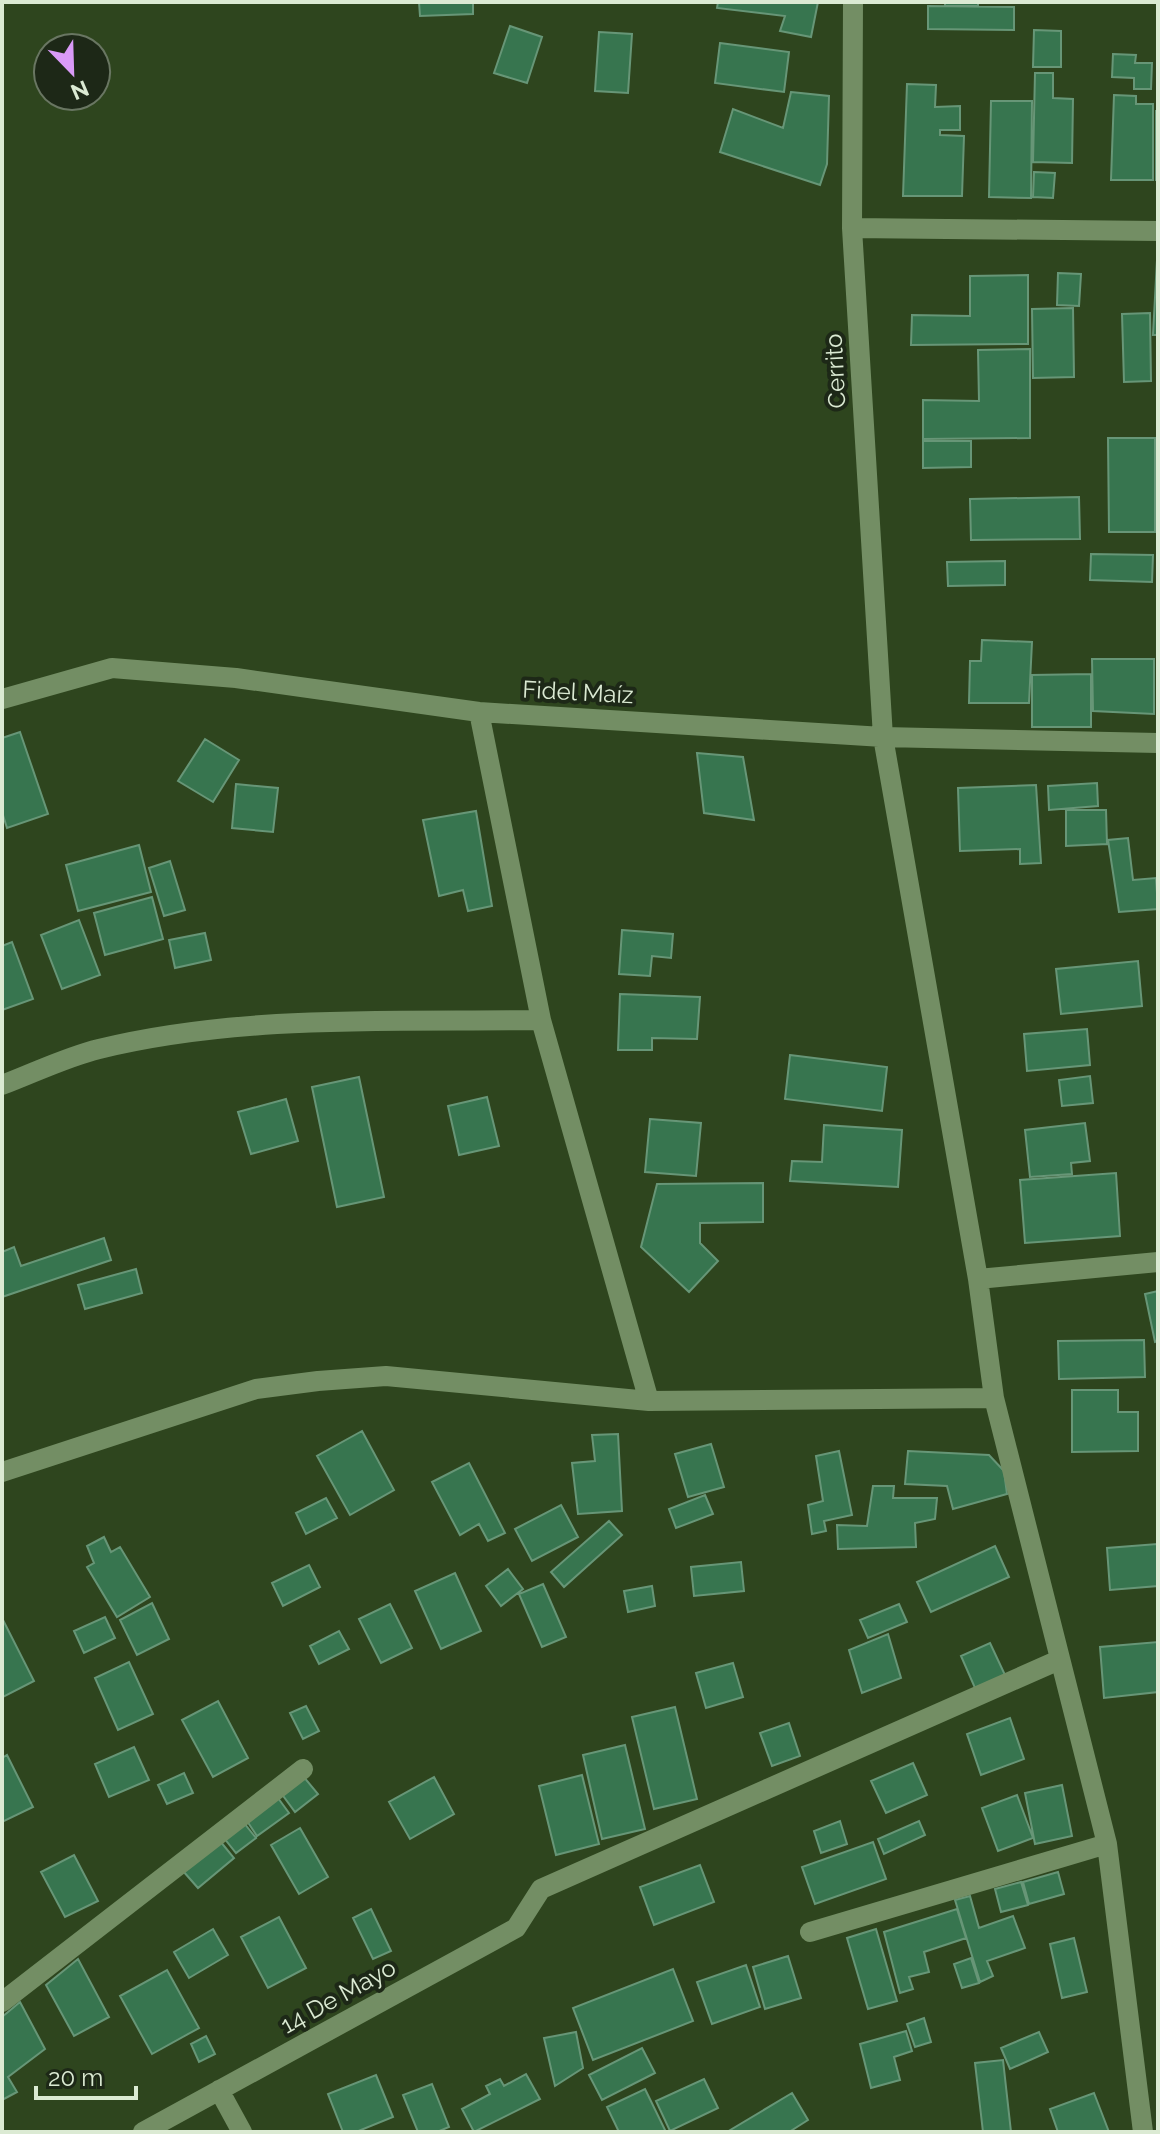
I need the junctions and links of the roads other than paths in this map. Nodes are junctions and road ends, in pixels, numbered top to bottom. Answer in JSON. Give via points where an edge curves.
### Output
{"nodes":[{"id":1,"x":853,"y":2,"type":"edge"},
{"id":2,"x":852,"y":228,"type":"junction"},
{"id":3,"x":1158,"y":231,"type":"edge"},
{"id":4,"x":2,"y":699,"type":"edge"},
{"id":5,"x":479,"y":712,"type":"junction"},
{"id":6,"x":883,"y":737,"type":"junction"},
{"id":7,"x":1158,"y":743,"type":"edge"},
{"id":8,"x":541,"y":1020,"type":"junction"},
{"id":9,"x":2,"y":1085,"type":"edge"},
{"id":10,"x":1158,"y":1262,"type":"edge"},
{"id":11,"x":978,"y":1279,"type":"junction"},
{"id":12,"x":994,"y":1398,"type":"junction"},
{"id":13,"x":649,"y":1401,"type":"junction"},
{"id":14,"x":2,"y":1472,"type":"edge"},
{"id":15,"x":1059,"y":1660,"type":"junction"},
{"id":16,"x":303,"y":1769,"type":"dead end"},
{"id":17,"x":1107,"y":1844,"type":"junction"},
{"id":18,"x":810,"y":1932,"type":"dead end"},
{"id":19,"x":2,"y":2002,"type":"edge"},
{"id":20,"x":219,"y":2090,"type":"junction"},
{"id":21,"x":143,"y":2132,"type":"edge"},
{"id":22,"x":242,"y":2132,"type":"edge"},
{"id":23,"x":1143,"y":2132,"type":"edge"}],
"edges":[{"from":1,"to":2,"type":"street","name":"Cerrito"},
{"from":2,"to":3,"type":"street"},
{"from":2,"to":6,"type":"street","name":"Cerrito"},
{"from":4,"to":5,"type":"street","name":"Fidel Maíz","via":[[112,668],[236,678]]},
{"from":5,"to":6,"type":"street","name":"Fidel Maíz"},
{"from":5,"to":8,"type":"street"},
{"from":6,"to":7,"type":"street","name":"Fidel Maíz"},
{"from":6,"to":11,"type":"street","name":"Cerrito"},
{"from":8,"to":9,"type":"street","via":[[299,1023],[192,1033],[98,1049]]},
{"from":8,"to":13,"type":"street"},
{"from":10,"to":11,"type":"street"},
{"from":11,"to":12,"type":"street","name":"Cerrito"},
{"from":12,"to":13,"type":"street"},
{"from":12,"to":15,"type":"street","name":"Cerrito"},
{"from":13,"to":14,"type":"street","via":[[386,1376],[318,1381],[256,1389]]},
{"from":15,"to":17,"type":"street","name":"Cerrito"},
{"from":15,"to":20,"type":"street","name":"14 De Mayo","via":[[541,1889],[516,1928]]},
{"from":16,"to":19,"type":"street"},
{"from":17,"to":18,"type":"street"},
{"from":17,"to":23,"type":"street","name":"Cerrito"},
{"from":20,"to":21,"type":"street","name":"14 De Mayo"},
{"from":20,"to":22,"type":"street"}]}
